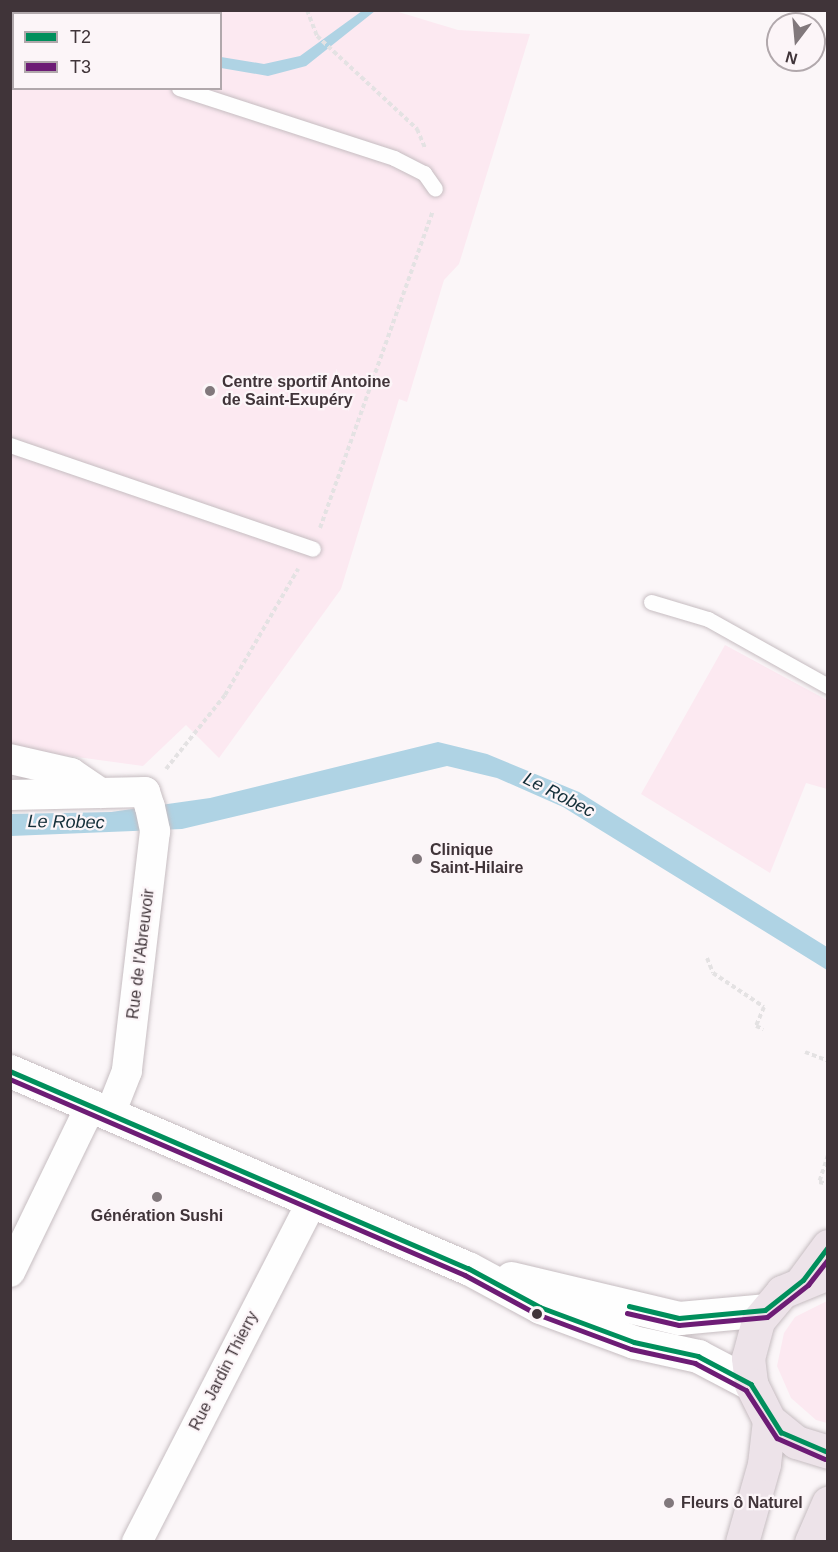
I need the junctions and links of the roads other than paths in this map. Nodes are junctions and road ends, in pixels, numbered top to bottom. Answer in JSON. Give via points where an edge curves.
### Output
{"nodes":[{"id":1,"x":185,"y":90,"type":"edge"},
{"id":2,"x":435,"y":189,"type":"road end"},
{"id":3,"x":10,"y":444,"type":"edge"},
{"id":4,"x":313,"y":549,"type":"road end"},
{"id":5,"x":651,"y":602,"type":"dead end"},
{"id":6,"x":828,"y":686,"type":"edge"},
{"id":7,"x":10,"y":759,"type":"edge"},
{"id":8,"x":101,"y":793,"type":"junction"},
{"id":9,"x":10,"y":795,"type":"edge"},
{"id":10,"x":10,"y":1071,"type":"edge"},
{"id":11,"x":100,"y":1109,"type":"junction"},
{"id":12,"x":312,"y":1201,"type":"junction"},
{"id":13,"x":828,"y":1246,"type":"edge"},
{"id":14,"x":468,"y":1268,"type":"junction"},
{"id":15,"x":10,"y":1272,"type":"edge"},
{"id":16,"x":815,"y":1277,"type":"edge"},
{"id":17,"x":765,"y":1310,"type":"junction"},
{"id":18,"x":751,"y":1384,"type":"junction"},
{"id":19,"x":769,"y":1420,"type":"junction"},
{"id":20,"x":828,"y":1452,"type":"edge"},
{"id":21,"x":828,"y":1503,"type":"edge"},
{"id":22,"x":137,"y":1542,"type":"edge"},
{"id":23,"x":742,"y":1542,"type":"edge"},
{"id":24,"x":811,"y":1542,"type":"edge"}],
"edges":[{"from":1,"to":2,"type":"lane","via":[[394,158],[424,173]]},
{"from":3,"to":4,"type":"lane"},
{"from":5,"to":6,"type":"lane","via":[[708,619]]},
{"from":7,"to":8,"type":"street","via":[[71,773]]},
{"from":8,"to":9,"type":"street"},
{"from":8,"to":11,"type":"street","name":"Rue de l'Abreuvoir","via":[[145,792],[155,831],[127,1071]]},
{"from":10,"to":11,"type":"street"},
{"from":11,"to":12,"type":"street"},
{"from":11,"to":15,"type":"street","name":"Rue de l'Abreuvoir"},
{"from":12,"to":14,"type":"street"},
{"from":12,"to":22,"type":"street","name":"Rue Jardin Thierry"},
{"from":13,"to":16,"type":"main road"},
{"from":14,"to":17,"type":"street","via":[[679,1318]]},
{"from":14,"to":18,"type":"street","via":[[540,1307],[634,1342],[698,1356]]},
{"from":16,"to":17,"type":"main road"},
{"from":17,"to":18,"type":"main road","via":[[750,1345]]},
{"from":18,"to":19,"type":"main road"},
{"from":19,"to":20,"type":"main road","via":[[796,1442]]},
{"from":19,"to":23,"type":"main road","via":[[764,1464]]},
{"from":21,"to":24,"type":"main road"}]}
